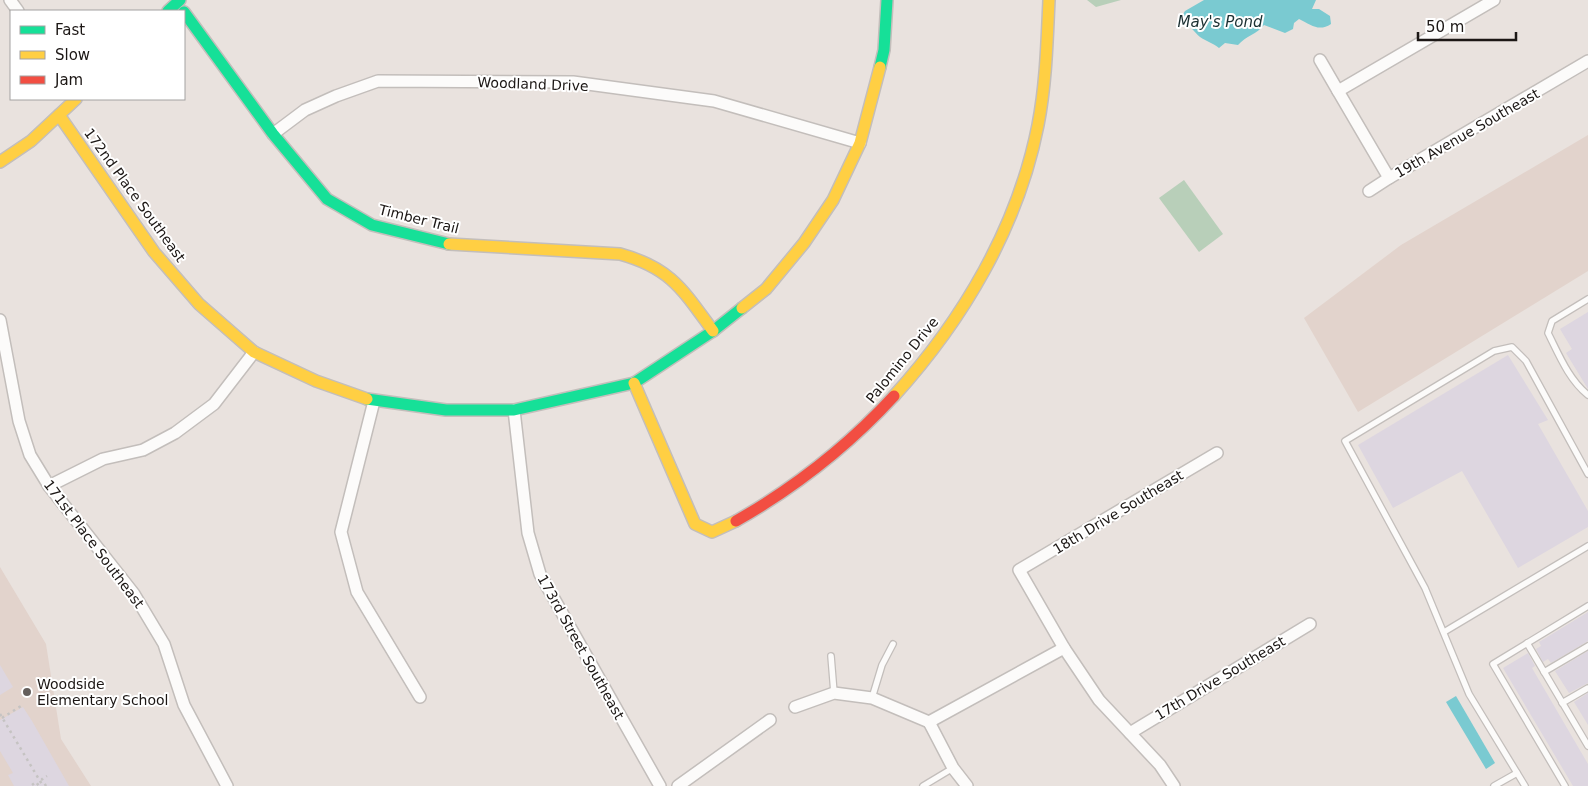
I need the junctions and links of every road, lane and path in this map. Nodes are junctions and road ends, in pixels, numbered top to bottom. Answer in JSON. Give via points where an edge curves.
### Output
{"nodes":[{"id":1,"x":887,"y":0,"type":"edge"},
{"id":2,"x":1050,"y":0,"type":"edge"},
{"id":3,"x":1494,"y":0,"type":"edge"},
{"id":4,"x":185,"y":12,"type":"edge"},
{"id":5,"x":1320,"y":60,"type":"dead end"},
{"id":6,"x":1588,"y":62,"type":"edge"},
{"id":7,"x":1338,"y":91,"type":"junction"},
{"id":8,"x":75,"y":100,"type":"edge"},
{"id":9,"x":59,"y":115,"type":"junction"},
{"id":10,"x":273,"y":134,"type":"junction"},
{"id":11,"x":860,"y":143,"type":"junction"},
{"id":12,"x":0,"y":162,"type":"edge"},
{"id":13,"x":1389,"y":178,"type":"junction"},
{"id":14,"x":1369,"y":191,"type":"dead end"},
{"id":15,"x":1588,"y":299,"type":"edge"},
{"id":16,"x":0,"y":320,"type":"edge"},
{"id":17,"x":713,"y":331,"type":"junction"},
{"id":18,"x":254,"y":352,"type":"junction"},
{"id":19,"x":634,"y":383,"type":"junction"},
{"id":20,"x":1588,"y":395,"type":"edge"},
{"id":21,"x":374,"y":401,"type":"junction"},
{"id":22,"x":514,"y":410,"type":"junction"},
{"id":23,"x":1217,"y":453,"type":"dead end"},
{"id":24,"x":1588,"y":474,"type":"edge"},
{"id":25,"x":49,"y":486,"type":"junction"},
{"id":26,"x":1588,"y":546,"type":"edge"},
{"id":27,"x":1588,"y":606,"type":"edge"},
{"id":28,"x":1310,"y":624,"type":"dead end"},
{"id":29,"x":1444,"y":632,"type":"junction"},
{"id":30,"x":1527,"y":643,"type":"junction"},
{"id":31,"x":893,"y":644,"type":"dead end"},
{"id":32,"x":1588,"y":646,"type":"edge"},
{"id":33,"x":1064,"y":648,"type":"junction"},
{"id":34,"x":831,"y":656,"type":"dead end"},
{"id":35,"x":1544,"y":672,"type":"junction"},
{"id":36,"x":1588,"y":688,"type":"edge"},
{"id":37,"x":834,"y":693,"type":"junction"},
{"id":38,"x":420,"y":697,"type":"dead end"},
{"id":39,"x":872,"y":698,"type":"junction"},
{"id":40,"x":1562,"y":703,"type":"junction"},
{"id":41,"x":21,"y":706,"type":"dead end"},
{"id":42,"x":795,"y":708,"type":"dead end"},
{"id":43,"x":0,"y":714,"type":"edge"},
{"id":44,"x":2,"y":718,"type":"junction"},
{"id":45,"x":770,"y":720,"type":"dead end"},
{"id":46,"x":929,"y":722,"type":"junction"},
{"id":47,"x":1588,"y":728,"type":"edge"},
{"id":48,"x":1130,"y":733,"type":"junction"},
{"id":49,"x":1580,"y":733,"type":"junction"},
{"id":50,"x":1588,"y":746,"type":"edge"},
{"id":51,"x":953,"y":768,"type":"junction"},
{"id":52,"x":1517,"y":773,"type":"junction"},
{"id":53,"x":48,"y":776,"type":"dead end"},
{"id":54,"x":32,"y":785,"type":"dead end"},
{"id":55,"x":39,"y":786,"type":"edge"},
{"id":56,"x":44,"y":786,"type":"edge"},
{"id":57,"x":227,"y":786,"type":"edge"},
{"id":58,"x":660,"y":786,"type":"edge"},
{"id":59,"x":678,"y":786,"type":"edge"},
{"id":60,"x":923,"y":786,"type":"edge"},
{"id":61,"x":967,"y":786,"type":"edge"},
{"id":62,"x":1174,"y":786,"type":"edge"},
{"id":63,"x":1494,"y":786,"type":"edge"},
{"id":64,"x":1525,"y":786,"type":"edge"},
{"id":65,"x":1565,"y":786,"type":"edge"}],
"edges":[{"from":1,"to":11,"type":"street","via":[[884,50]]},
{"from":2,"to":19,"type":"street","name":"Palomino Drive","via":[[1046,80],[1034,142],[1017,200],[981,279],[937,345],[884,408],[829,458],[735,523],[712,532],[695,524]]},
{"from":3,"to":7,"type":"street"},
{"from":4,"to":10,"type":"street","name":"Timber Trail"},
{"from":5,"to":7,"type":"street","name":"19th Avenue Southeast"},
{"from":6,"to":13,"type":"street","name":"19th Avenue Southeast"},
{"from":7,"to":13,"type":"street","name":"19th Avenue Southeast"},
{"from":8,"to":9,"type":"street"},
{"from":9,"to":12,"type":"street"},
{"from":9,"to":18,"type":"street","name":"172nd Place Southeast","via":[[154,252],[199,304]]},
{"from":10,"to":11,"type":"street","name":"Woodland Drive","via":[[305,110],[378,81],[573,82],[714,101]]},
{"from":10,"to":17,"type":"street","name":"Timber Trail","via":[[327,199],[372,224],[446,244],[620,254],[645,259],[671,275]]},
{"from":11,"to":17,"type":"street","via":[[833,200],[804,243],[766,288]]},
{"from":13,"to":14,"type":"street"},
{"from":15,"to":20,"type":"lane","via":[[1552,322],[1548,333],[1579,388]]},
{"from":16,"to":25,"type":"street","name":"171st Place Southeast","via":[[19,421],[30,455]]},
{"from":17,"to":19,"type":"street"},
{"from":18,"to":21,"type":"street","name":"172nd Place Southeast","via":[[316,381]]},
{"from":18,"to":25,"type":"street","via":[[214,404],[174,433],[143,450],[104,459]]},
{"from":19,"to":22,"type":"street","name":"172nd Place Southeast"},
{"from":21,"to":22,"type":"street","name":"172nd Place Southeast","via":[[446,410]]},
{"from":21,"to":38,"type":"street","via":[[341,532],[358,592]]},
{"from":22,"to":58,"type":"street","name":"173rd Street Southeast","via":[[528,533],[540,574]]},
{"from":23,"to":33,"type":"street","name":"18th Drive Southeast","via":[[1019,570]]},
{"from":24,"to":29,"type":"lane","via":[[1526,361],[1512,347],[1494,351],[1345,441],[1425,588]]},
{"from":25,"to":57,"type":"street","name":"171st Place Southeast","via":[[134,594],[164,644],[184,705]]},
{"from":26,"to":29,"type":"lane"},
{"from":27,"to":30,"type":"lane"},
{"from":28,"to":48,"type":"street","name":"17th Drive Southeast"},
{"from":29,"to":52,"type":"lane","via":[[1469,694]]},
{"from":30,"to":35,"type":"lane"},
{"from":30,"to":65,"type":"lane","via":[[1493,664]]},
{"from":31,"to":39,"type":"lane","via":[[882,665]]},
{"from":32,"to":35,"type":"lane"},
{"from":33,"to":46,"type":"street"},
{"from":33,"to":48,"type":"street","via":[[1098,700]]},
{"from":34,"to":37,"type":"lane"},
{"from":35,"to":40,"type":"lane"},
{"from":36,"to":40,"type":"lane"},
{"from":37,"to":39,"type":"street"},
{"from":37,"to":42,"type":"street"},
{"from":39,"to":46,"type":"street"},
{"from":40,"to":49,"type":"lane"},
{"from":41,"to":44,"type":"path"},
{"from":43,"to":44,"type":"path"},
{"from":44,"to":56,"type":"path"},
{"from":45,"to":59,"type":"street"},
{"from":46,"to":51,"type":"street"},
{"from":47,"to":49,"type":"lane"},
{"from":48,"to":62,"type":"street","via":[[1160,765]]},
{"from":49,"to":50,"type":"lane"},
{"from":51,"to":60,"type":"lane"},
{"from":51,"to":61,"type":"street"},
{"from":52,"to":63,"type":"lane"},
{"from":52,"to":64,"type":"lane"},
{"from":53,"to":56,"type":"path","via":[[42,779]]},
{"from":54,"to":55,"type":"path","via":[[36,782]]}]}
